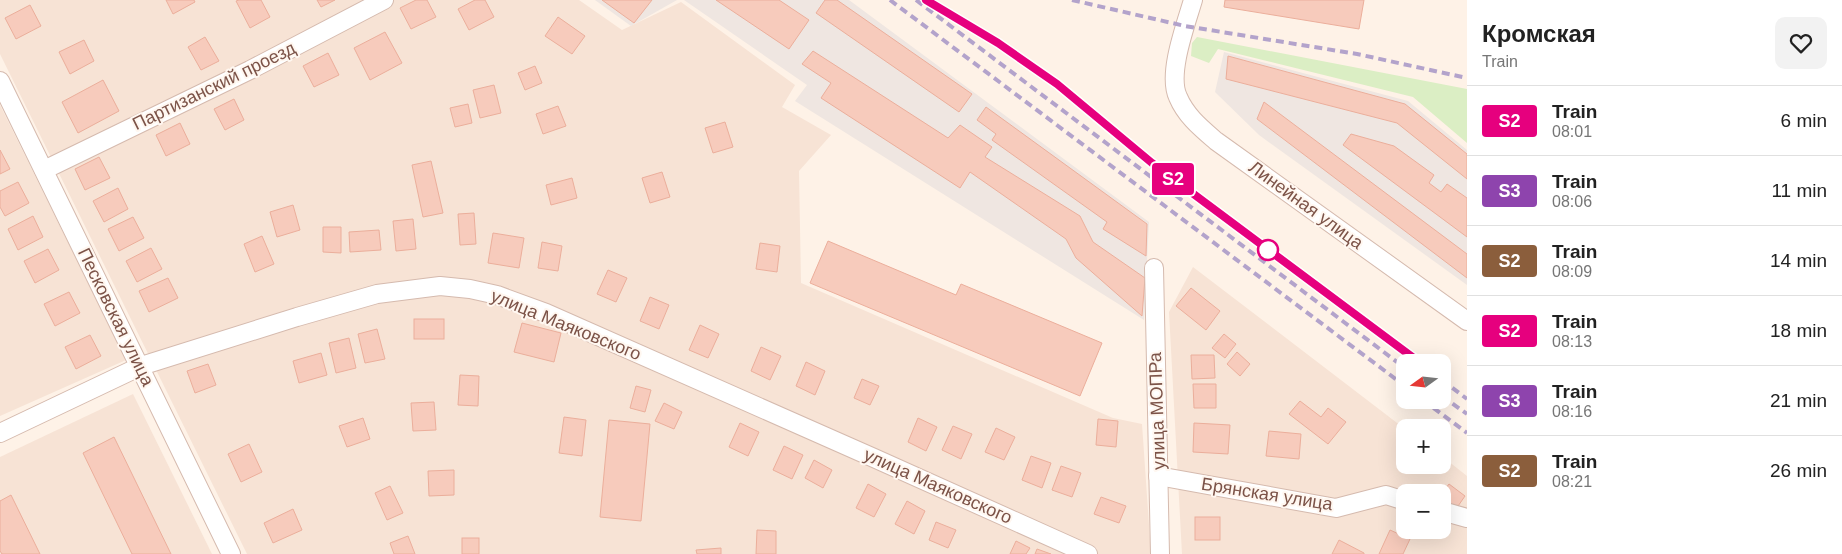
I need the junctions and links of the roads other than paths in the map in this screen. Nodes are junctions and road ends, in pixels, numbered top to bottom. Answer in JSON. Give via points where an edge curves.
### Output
{"nodes":[{"id":1,"x":384,"y":0,"type":"edge"},
{"id":2,"x":1193,"y":0,"type":"edge"},
{"id":3,"x":0,"y":81,"type":"edge"},
{"id":4,"x":44,"y":170,"type":"junction"},
{"id":5,"x":1154,"y":268,"type":"dead end"},
{"id":6,"x":1467,"y":321,"type":"edge"},
{"id":7,"x":141,"y":366,"type":"junction"},
{"id":8,"x":0,"y":434,"type":"edge"},
{"id":9,"x":1158,"y":476,"type":"junction"},
{"id":10,"x":1396,"y":498,"type":"edge"},
{"id":11,"x":1451,"y":514,"type":"edge"},
{"id":12,"x":1467,"y":518,"type":"edge"},
{"id":13,"x":231,"y":554,"type":"edge"},
{"id":14,"x":1088,"y":554,"type":"edge"},
{"id":15,"x":1160,"y":554,"type":"edge"}],
"edges":[{"from":1,"to":4,"type":"street","name":"Партизанский проезд","via":[[250,70]]},
{"from":2,"to":6,"type":"street","name":"Линейная улица","via":[[1174,68],[1177,96],[1194,122]]},
{"from":3,"to":4,"type":"street","name":"Песковская улица"},
{"from":4,"to":7,"type":"street","name":"Песковская улица"},
{"from":5,"to":9,"type":"street","name":"улица МОПРа"},
{"from":7,"to":8,"type":"street","name":"улица Маяковского"},
{"from":7,"to":13,"type":"street","name":"Песковская улица"},
{"from":7,"to":14,"type":"street","name":"улица Маяковского","via":[[377,294],[440,286],[488,293],[546,313]]},
{"from":9,"to":10,"type":"street","name":"Брянская улица","via":[[1336,508],[1386,495]]},
{"from":9,"to":15,"type":"street","name":"улица МОПРа"},
{"from":11,"to":12,"type":"street"}]}
